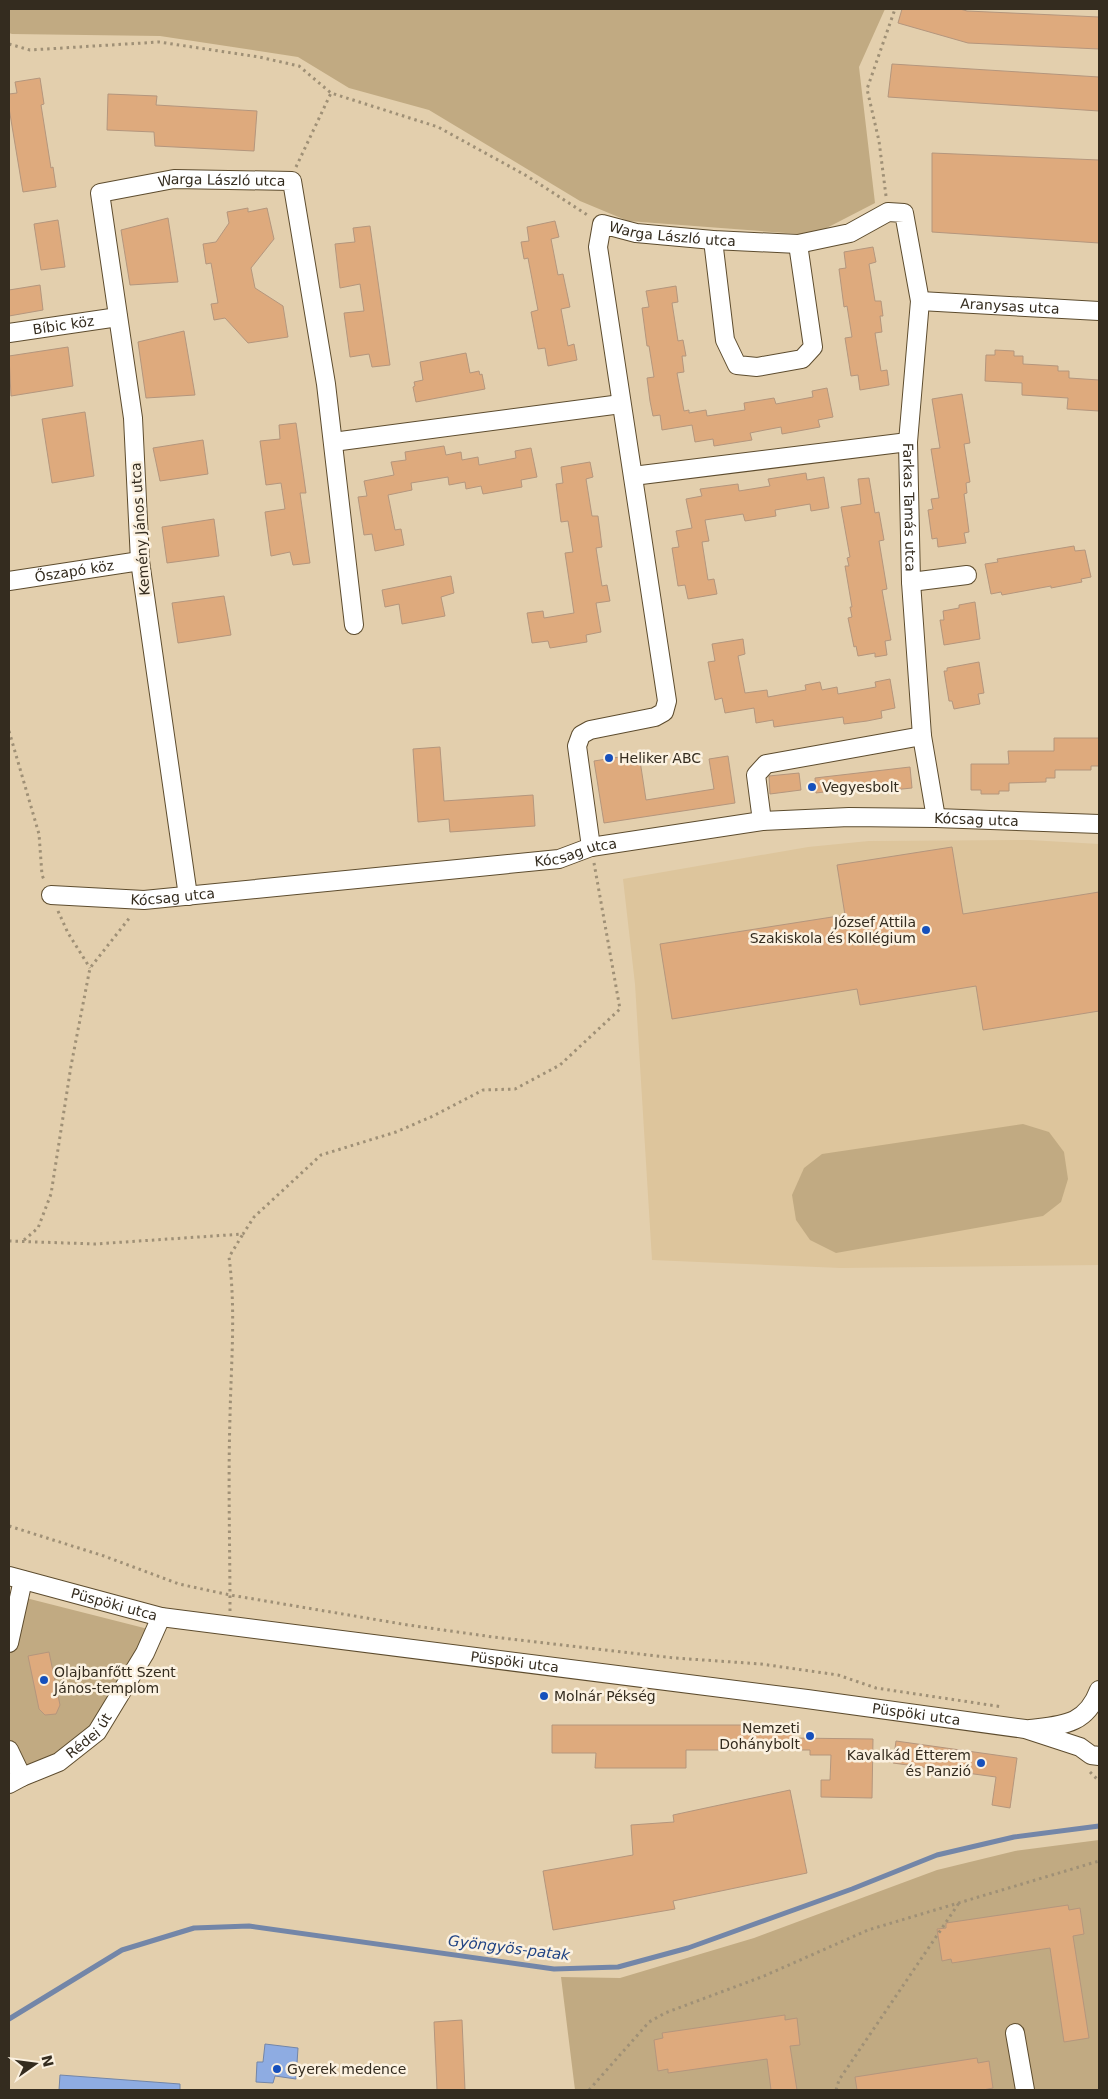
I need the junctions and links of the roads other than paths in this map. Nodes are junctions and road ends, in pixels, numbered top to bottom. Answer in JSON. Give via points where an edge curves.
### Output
{"nodes":[{"id":1,"x":100,"y":193,"type":"joint"},
{"id":2,"x":888,"y":212,"type":"joint"},
{"id":3,"x":713,"y":240,"type":"junction"},
{"id":4,"x":798,"y":244,"type":"junction"},
{"id":5,"x":920,"y":301,"type":"junction"},
{"id":6,"x":1099,"y":311,"type":"edge"},
{"id":7,"x":118,"y":317,"type":"junction"},
{"id":8,"x":9,"y":333,"type":"edge"},
{"id":9,"x":621,"y":404,"type":"junction"},
{"id":10,"x":333,"y":442,"type":"junction"},
{"id":11,"x":908,"y":442,"type":"junction"},
{"id":12,"x":633,"y":476,"type":"junction"},
{"id":13,"x":140,"y":561,"type":"junction"},
{"id":14,"x":967,"y":575,"type":"dead end"},
{"id":15,"x":9,"y":581,"type":"edge"},
{"id":16,"x":911,"y":582,"type":"junction"},
{"id":17,"x":354,"y":625,"type":"dead end"},
{"id":18,"x":922,"y":736,"type":"junction"},
{"id":19,"x":936,"y":818,"type":"junction"},
{"id":20,"x":762,"y":821,"type":"junction"},
{"id":21,"x":1099,"y":824,"type":"edge"},
{"id":22,"x":591,"y":847,"type":"junction"},
{"id":23,"x":51,"y":896,"type":"road end"},
{"id":24,"x":188,"y":896,"type":"junction"},
{"id":25,"x":16,"y":1578,"type":"edge"},
{"id":26,"x":161,"y":1617,"type":"junction"},
{"id":27,"x":9,"y":1643,"type":"edge"},
{"id":28,"x":1099,"y":1690,"type":"edge"},
{"id":29,"x":1090,"y":1713,"type":"edge"},
{"id":30,"x":1025,"y":1729,"type":"junction"},
{"id":31,"x":9,"y":1750,"type":"edge"},
{"id":32,"x":1092,"y":1755,"type":"edge"},
{"id":33,"x":16,"y":1781,"type":"edge"},
{"id":34,"x":1015,"y":2032,"type":"dead end"},
{"id":35,"x":1025,"y":2090,"type":"edge"}],
"edges":[{"from":1,"to":7,"type":"street","name":"Kemény János utca"},
{"from":1,"to":10,"type":"street","name":"Warga László utca","via":[[174,180],[292,181]]},
{"from":2,"to":4,"type":"street","name":"Warga László utca","via":[[850,233]]},
{"from":2,"to":5,"type":"street","name":"Farkas Tamás utca","via":[[904,213]]},
{"from":3,"to":4,"type":"street","name":"Warga László utca"},
{"from":3,"to":4,"type":"street","via":[[725,340],[737,365],[757,367],[802,360],[813,348]]},
{"from":3,"to":9,"type":"street","name":"Warga László utca","via":[[636,233],[602,224],[598,247]]},
{"from":5,"to":6,"type":"street","name":"Aranysas utca"},
{"from":5,"to":11,"type":"street","name":"Farkas Tamás utca"},
{"from":7,"to":8,"type":"street","name":"Bíbic köz"},
{"from":7,"to":13,"type":"street","name":"Kemény János utca","via":[[133,418]]},
{"from":9,"to":10,"type":"street"},
{"from":9,"to":12,"type":"street","name":"Warga László utca"},
{"from":10,"to":17,"type":"street","name":"Warga László utca"},
{"from":11,"to":12,"type":"street"},
{"from":11,"to":16,"type":"street","name":"Farkas Tamás utca"},
{"from":12,"to":22,"type":"street","name":"Warga László utca","via":[[667,701],[664,712],[655,717],[590,730],[581,735],[577,746]]},
{"from":13,"to":15,"type":"street","name":"Őszapó köz"},
{"from":13,"to":24,"type":"street","name":"Kemény János utca"},
{"from":14,"to":16,"type":"street"},
{"from":16,"to":18,"type":"street","name":"Farkas Tamás utca"},
{"from":18,"to":19,"type":"street","name":"Farkas Tamás utca"},
{"from":18,"to":20,"type":"street","via":[[766,764],[756,775]]},
{"from":19,"to":20,"type":"street","name":"Kócsag utca"},
{"from":19,"to":21,"type":"street","name":"Kócsag utca"},
{"from":20,"to":22,"type":"street","name":"Kócsag utca"},
{"from":22,"to":24,"type":"street","name":"Kócsag utca","via":[[560,859]]},
{"from":23,"to":24,"type":"street","name":"Kócsag utca","via":[[144,900]]},
{"from":25,"to":26,"type":"street","name":"Püspöki utca"},
{"from":25,"to":27,"type":"street"},
{"from":26,"to":30,"type":"street","name":"Püspöki utca"},
{"from":26,"to":33,"type":"street","name":"Rédei út","via":[[145,1653],[96,1732],[60,1762]]},
{"from":28,"to":29,"type":"street"},
{"from":29,"to":30,"type":"street","via":[[1059,1725]]},
{"from":29,"to":32,"type":"street","via":[[1075,1729],[1077,1742]]},
{"from":30,"to":32,"type":"street"},
{"from":31,"to":33,"type":"street","name":"Rédei út"},
{"from":34,"to":35,"type":"street"}]}
